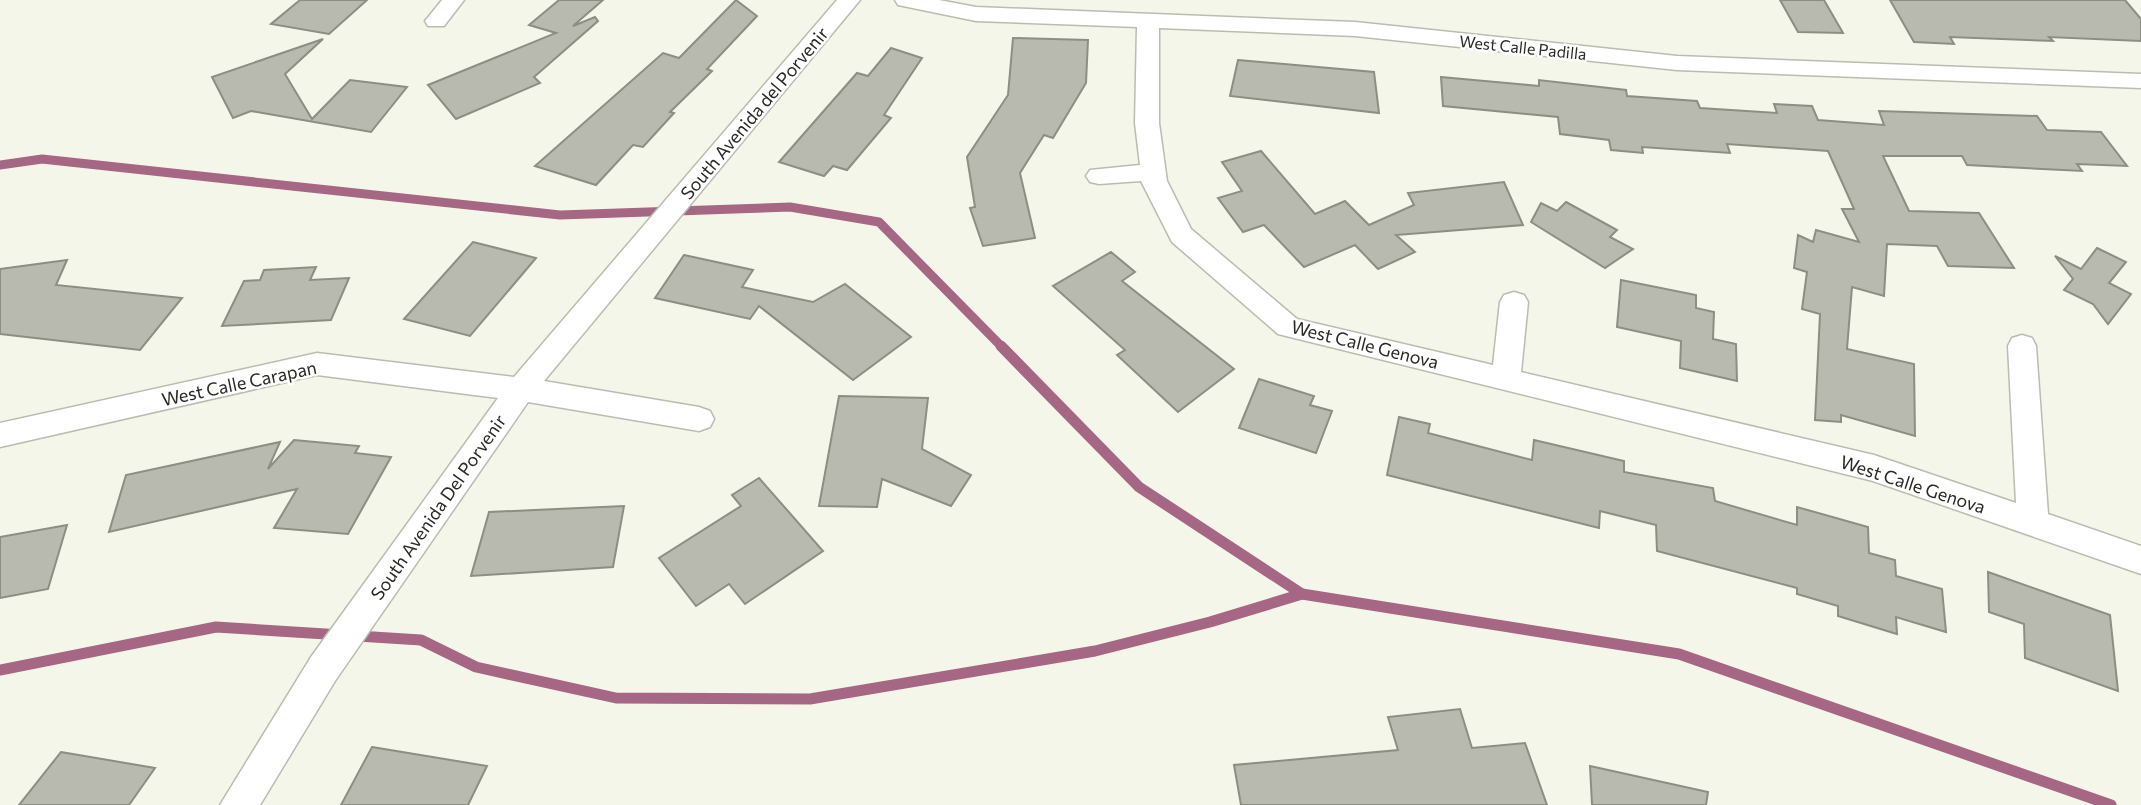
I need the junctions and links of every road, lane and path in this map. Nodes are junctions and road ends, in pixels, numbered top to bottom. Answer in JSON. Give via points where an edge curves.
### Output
{"nodes":[{"id":1,"x":453,"y":0,"type":"edge"},
{"id":2,"x":849,"y":0,"type":"edge"},
{"id":3,"x":906,"y":0,"type":"edge"},
{"id":4,"x":436,"y":21,"type":"dead end"},
{"id":5,"x":1148,"y":22,"type":"junction"},
{"id":6,"x":2141,"y":81,"type":"edge"},
{"id":7,"x":1153,"y":172,"type":"junction"},
{"id":8,"x":1099,"y":176,"type":"dead end"},
{"id":9,"x":659,"y":226,"type":"joint"},
{"id":10,"x":1514,"y":302,"type":"dead end"},
{"id":11,"x":2022,"y":346,"type":"dead end"},
{"id":12,"x":1506,"y":380,"type":"junction"},
{"id":13,"x":521,"y":389,"type":"junction"},
{"id":14,"x":699,"y":419,"type":"dead end"},
{"id":15,"x":0,"y":435,"type":"edge"},
{"id":16,"x":2034,"y":523,"type":"junction"},
{"id":17,"x":2141,"y":560,"type":"edge"},
{"id":18,"x":239,"y":805,"type":"edge"}],
"edges":[{"from":1,"to":4,"type":"street"},
{"from":2,"to":9,"type":"street","name":"South Avenida del Porvenir"},
{"from":3,"to":5,"type":"street","name":"West Calle Padilla","via":[[976,14]]},
{"from":5,"to":6,"type":"street","name":"West Calle Padilla","via":[[1355,29],[1677,63]]},
{"from":5,"to":7,"type":"street","name":"West Calle Genova","via":[[1147,123]]},
{"from":7,"to":8,"type":"street"},
{"from":7,"to":12,"type":"street","name":"West Calle Genova","via":[[1181,235],[1288,327]]},
{"from":9,"to":13,"type":"street","name":"South Avenida Del Porvenir"},
{"from":10,"to":12,"type":"street"},
{"from":11,"to":16,"type":"street"},
{"from":12,"to":16,"type":"street","name":"West Calle Genova","via":[[1874,468]]},
{"from":13,"to":14,"type":"street"},
{"from":13,"to":15,"type":"street","name":"West Calle Carapan","via":[[317,364]]},
{"from":13,"to":18,"type":"street","name":"South Avenida Del Porvenir","via":[[323,669]]},
{"from":16,"to":17,"type":"street","name":"West Calle Genova"}]}
